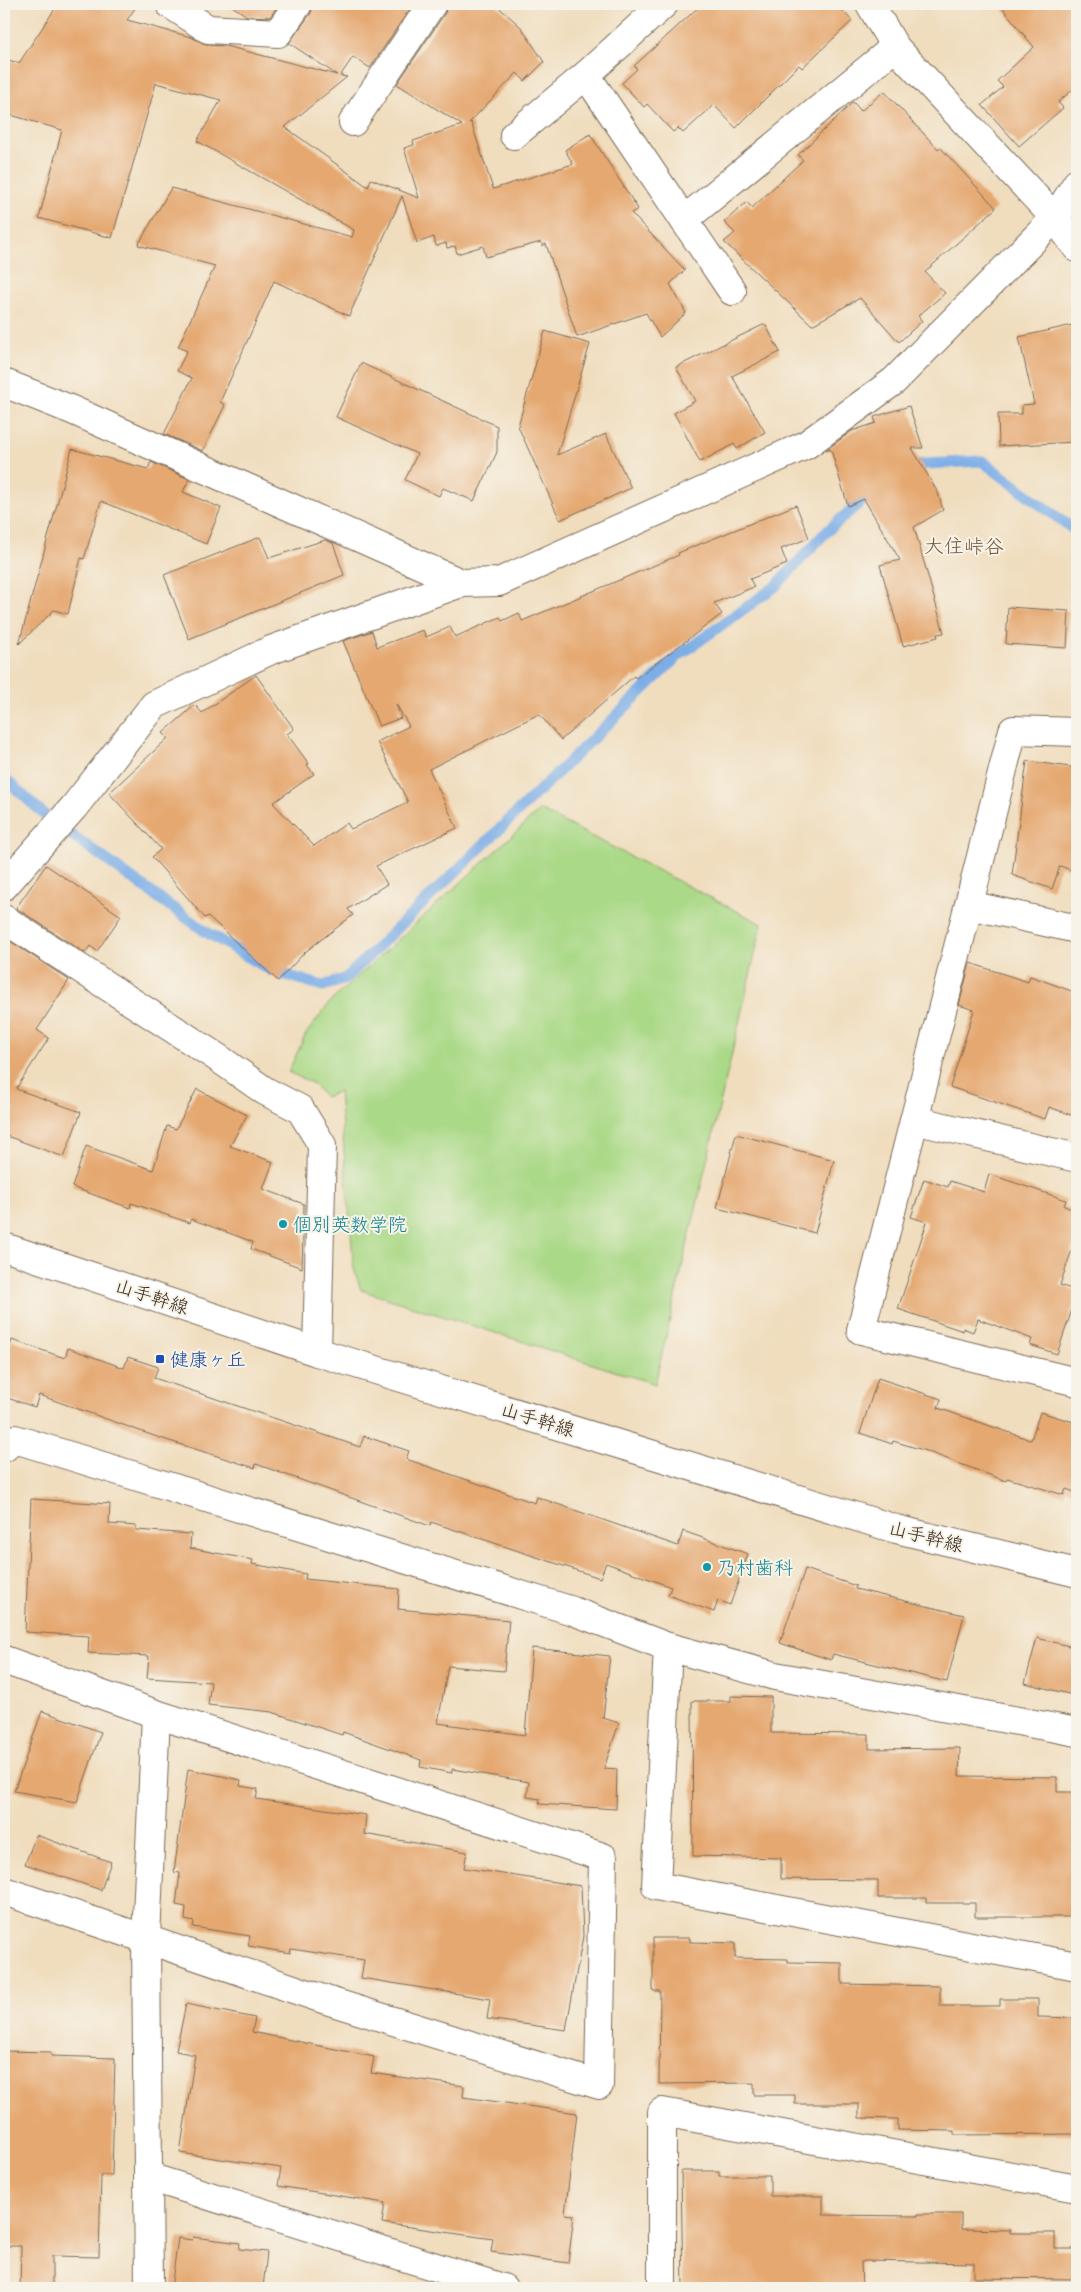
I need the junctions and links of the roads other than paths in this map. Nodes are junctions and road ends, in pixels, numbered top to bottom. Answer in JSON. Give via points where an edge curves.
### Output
{"nodes":[{"id":1,"x":170,"y":4,"type":"edge"},
{"id":2,"x":298,"y":4,"type":"edge"},
{"id":3,"x":432,"y":4,"type":"edge"},
{"id":4,"x":664,"y":4,"type":"edge"},
{"id":5,"x":870,"y":4,"type":"edge"},
{"id":6,"x":894,"y":47,"type":"junction"},
{"id":7,"x":586,"y":75,"type":"junction"},
{"id":8,"x":353,"y":122,"type":"dead end"},
{"id":9,"x":514,"y":135,"type":"dead end"},
{"id":10,"x":1077,"y":183,"type":"edge"},
{"id":11,"x":1055,"y":218,"type":"junction"},
{"id":12,"x":684,"y":220,"type":"junction"},
{"id":13,"x":1077,"y":248,"type":"edge"},
{"id":14,"x":732,"y":291,"type":"dead end"},
{"id":15,"x":4,"y":383,"type":"edge"},
{"id":16,"x":461,"y":584,"type":"junction"},
{"id":17,"x":1077,"y":732,"type":"edge"},
{"id":18,"x":4,"y":886,"type":"edge"},
{"id":19,"x":969,"y":905,"type":"junction"},
{"id":20,"x":4,"y":919,"type":"edge"},
{"id":21,"x":1077,"y":929,"type":"edge"},
{"id":22,"x":914,"y":1120,"type":"junction"},
{"id":23,"x":1077,"y":1158,"type":"edge"},
{"id":24,"x":4,"y":1247,"type":"edge"},
{"id":25,"x":318,"y":1352,"type":"junction"},
{"id":26,"x":1077,"y":1382,"type":"edge"},
{"id":27,"x":4,"y":1448,"type":"edge"},
{"id":28,"x":1077,"y":1573,"type":"edge"},
{"id":29,"x":668,"y":1647,"type":"junction"},
{"id":30,"x":4,"y":1660,"type":"edge"},
{"id":31,"x":156,"y":1714,"type":"junction"},
{"id":32,"x":1077,"y":1732,"type":"edge"},
{"id":33,"x":4,"y":1891,"type":"edge"},
{"id":34,"x":146,"y":1939,"type":"junction"},
{"id":35,"x":1077,"y":1966,"type":"edge"},
{"id":36,"x":149,"y":2177,"type":"junction"},
{"id":37,"x":1077,"y":2188,"type":"edge"},
{"id":38,"x":149,"y":2288,"type":"edge"},
{"id":39,"x":502,"y":2288,"type":"edge"},
{"id":40,"x":662,"y":2288,"type":"edge"}],
"edges":[{"from":1,"to":2,"type":"street","via":[[208,29],[278,33]]},
{"from":3,"to":8,"type":"street"},
{"from":4,"to":7,"type":"street"},
{"from":5,"to":6,"type":"street"},
{"from":6,"to":11,"type":"street"},
{"from":6,"to":12,"type":"street"},
{"from":7,"to":9,"type":"street"},
{"from":7,"to":12,"type":"street"},
{"from":10,"to":11,"type":"street"},
{"from":11,"to":13,"type":"street"},
{"from":11,"to":16,"type":"street","via":[[894,381],[806,445],[499,582]]},
{"from":12,"to":14,"type":"street"},
{"from":15,"to":16,"type":"street","via":[[72,410]]},
{"from":16,"to":18,"type":"street","via":[[271,650],[154,705],[74,807]]},
{"from":17,"to":19,"type":"street","via":[[1013,730]]},
{"from":19,"to":21,"type":"street"},
{"from":19,"to":22,"type":"street"},
{"from":20,"to":25,"type":"street","via":[[264,1091],[300,1109],[322,1145]]},
{"from":22,"to":23,"type":"street"},
{"from":22,"to":26,"type":"street","via":[[861,1330]]},
{"from":24,"to":25,"type":"street","name":"山手幹線"},
{"from":25,"to":28,"type":"street","name":"山手幹線","via":[[896,1529]]},
{"from":27,"to":29,"type":"street","via":[[15,1438],[573,1611]]},
{"from":29,"to":32,"type":"street","via":[[775,1676]]},
{"from":29,"to":35,"type":"street","via":[[656,1886]]},
{"from":30,"to":31,"type":"street"},
{"from":31,"to":34,"type":"street"},
{"from":31,"to":34,"type":"street","via":[[603,1857],[599,2085],[326,2000]]},
{"from":33,"to":34,"type":"street"},
{"from":34,"to":36,"type":"street"},
{"from":36,"to":38,"type":"street"},
{"from":36,"to":39,"type":"street"},
{"from":37,"to":40,"type":"street","via":[[662,2112]]}]}
